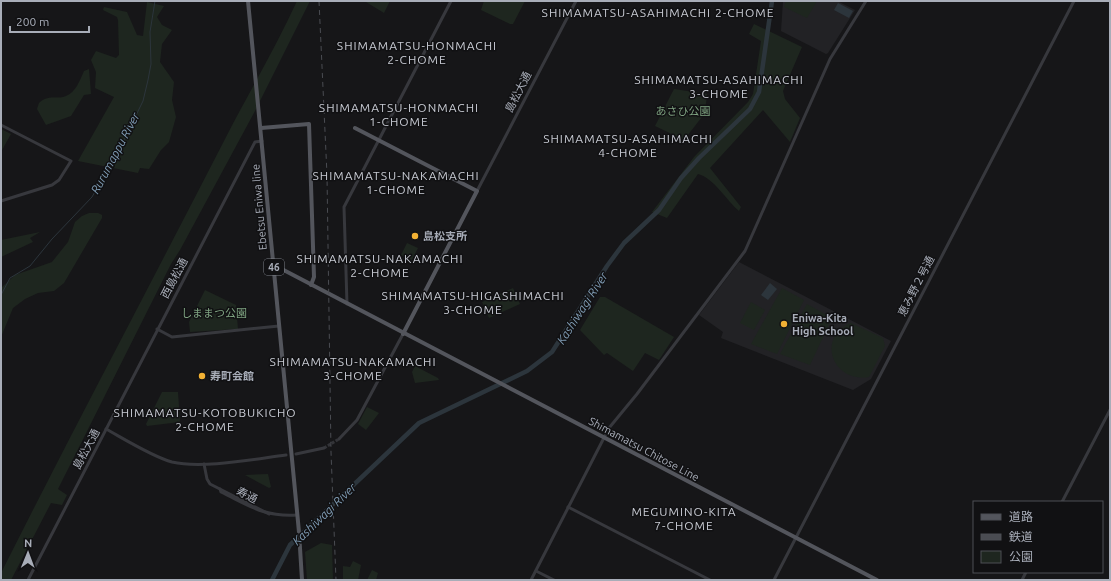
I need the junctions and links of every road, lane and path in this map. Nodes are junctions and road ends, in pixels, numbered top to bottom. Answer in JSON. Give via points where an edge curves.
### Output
{"nodes":[{"id":1,"x":248,"y":1,"type":"edge"},
{"id":2,"x":451,"y":1,"type":"edge"},
{"id":3,"x":576,"y":1,"type":"edge"},
{"id":4,"x":866,"y":1,"type":"edge"},
{"id":5,"x":1074,"y":1,"type":"edge"},
{"id":6,"x":1,"y":125,"type":"edge"},
{"id":7,"x":261,"y":128,"type":"junction"},
{"id":8,"x":355,"y":128,"type":"dead end"},
{"id":9,"x":379,"y":140,"type":"junction"},
{"id":10,"x":262,"y":141,"type":"junction"},
{"id":11,"x":477,"y":191,"type":"junction"},
{"id":12,"x":1,"y":200,"type":"edge"},
{"id":13,"x":274,"y":266,"type":"junction"},
{"id":14,"x":311,"y":285,"type":"junction"},
{"id":15,"x":347,"y":304,"type":"junction"},
{"id":16,"x":279,"y":326,"type":"junction"},
{"id":17,"x":157,"y":329,"type":"junction"},
{"id":18,"x":403,"y":334,"type":"junction"},
{"id":19,"x":1110,"y":410,"type":"edge"},
{"id":20,"x":106,"y":429,"type":"junction"},
{"id":21,"x":604,"y":438,"type":"junction"},
{"id":22,"x":339,"y":439,"type":"tunnel mouth"},
{"id":23,"x":324,"y":448,"type":"tunnel mouth"},
{"id":24,"x":296,"y":454,"type":"dead end"},
{"id":25,"x":286,"y":455,"type":"dead end"},
{"id":26,"x":204,"y":464,"type":"junction"},
{"id":27,"x":1063,"y":501,"type":"edge"},
{"id":28,"x":568,"y":507,"type":"junction"},
{"id":29,"x":297,"y":516,"type":"junction"},
{"id":30,"x":796,"y":538,"type":"junction"},
{"id":31,"x":536,"y":571,"type":"junction"},
{"id":32,"x":28,"y":580,"type":"edge"},
{"id":33,"x":301,"y":580,"type":"edge"},
{"id":34,"x":531,"y":580,"type":"edge"},
{"id":35,"x":554,"y":580,"type":"edge"},
{"id":36,"x":710,"y":580,"type":"edge"},
{"id":37,"x":774,"y":580,"type":"edge"},
{"id":38,"x":877,"y":580,"type":"edge"}],
"edges":[{"from":1,"to":7,"type":"main road","name":"Ebetsu Eniwa line","number":"46"},
{"from":2,"to":9,"type":"street"},
{"from":3,"to":11,"type":"street","name":"島松大通"},
{"from":4,"to":21,"type":"street","via":[[830,59],[745,251],[609,428]]},
{"from":5,"to":30,"type":"street","name":"恵み野２号通"},
{"from":6,"to":12,"type":"street","via":[[71,161],[59,180],[52,185]]},
{"from":7,"to":10,"type":"main road","name":"Ebetsu Eniwa line","number":"46"},
{"from":7,"to":14,"type":"main road","via":[[309,124],[314,277]]},
{"from":8,"to":9,"type":"main road"},
{"from":9,"to":11,"type":"main road"},
{"from":9,"to":15,"type":"street","via":[[344,207]]},
{"from":10,"to":13,"type":"main road","name":"Ebetsu Eniwa line","number":"46"},
{"from":10,"to":17,"type":"street","name":"西島松通","via":[[255,142]]},
{"from":11,"to":18,"type":"main road"},
{"from":13,"to":14,"type":"main road","name":"Shimamatsu Chitose Line"},
{"from":13,"to":16,"type":"main road","name":"Ebetsu Eniwa line","number":"46"},
{"from":14,"to":15,"type":"main road","name":"Shimamatsu Chitose Line"},
{"from":15,"to":18,"type":"main road","name":"Shimamatsu Chitose Line"},
{"from":16,"to":17,"type":"street","via":[[172,337]]},
{"from":16,"to":29,"type":"main road","name":"Ebetsu Eniwa line","number":"46"},
{"from":17,"to":20,"type":"street","name":"西島松通"},
{"from":18,"to":21,"type":"main road","name":"Shimamatsu Chitose Line"},
{"from":18,"to":22,"type":"street","via":[[357,420]]},
{"from":19,"to":27,"type":"street"},
{"from":20,"to":26,"type":"street","name":"島松大通","via":[[169,461]]},
{"from":20,"to":32,"type":"street","name":"島松大通"},
{"from":21,"to":28,"type":"street"},
{"from":21,"to":30,"type":"main road","name":"Shimamatsu Chitose Line"},
{"from":23,"to":24,"type":"street"},
{"from":25,"to":26,"type":"street","name":"島松大通"},
{"from":26,"to":29,"type":"street","name":"寿通","via":[[208,482],[221,492],[261,512]]},
{"from":28,"to":31,"type":"street"},
{"from":28,"to":36,"type":"street"},
{"from":29,"to":33,"type":"main road","name":"Ebetsu Eniwa line","number":"46"},
{"from":30,"to":37,"type":"street","name":"恵み野２号通"},
{"from":30,"to":38,"type":"main road","name":"Shimamatsu Chitose Line"},
{"from":31,"to":34,"type":"street"},
{"from":31,"to":35,"type":"street"}]}
